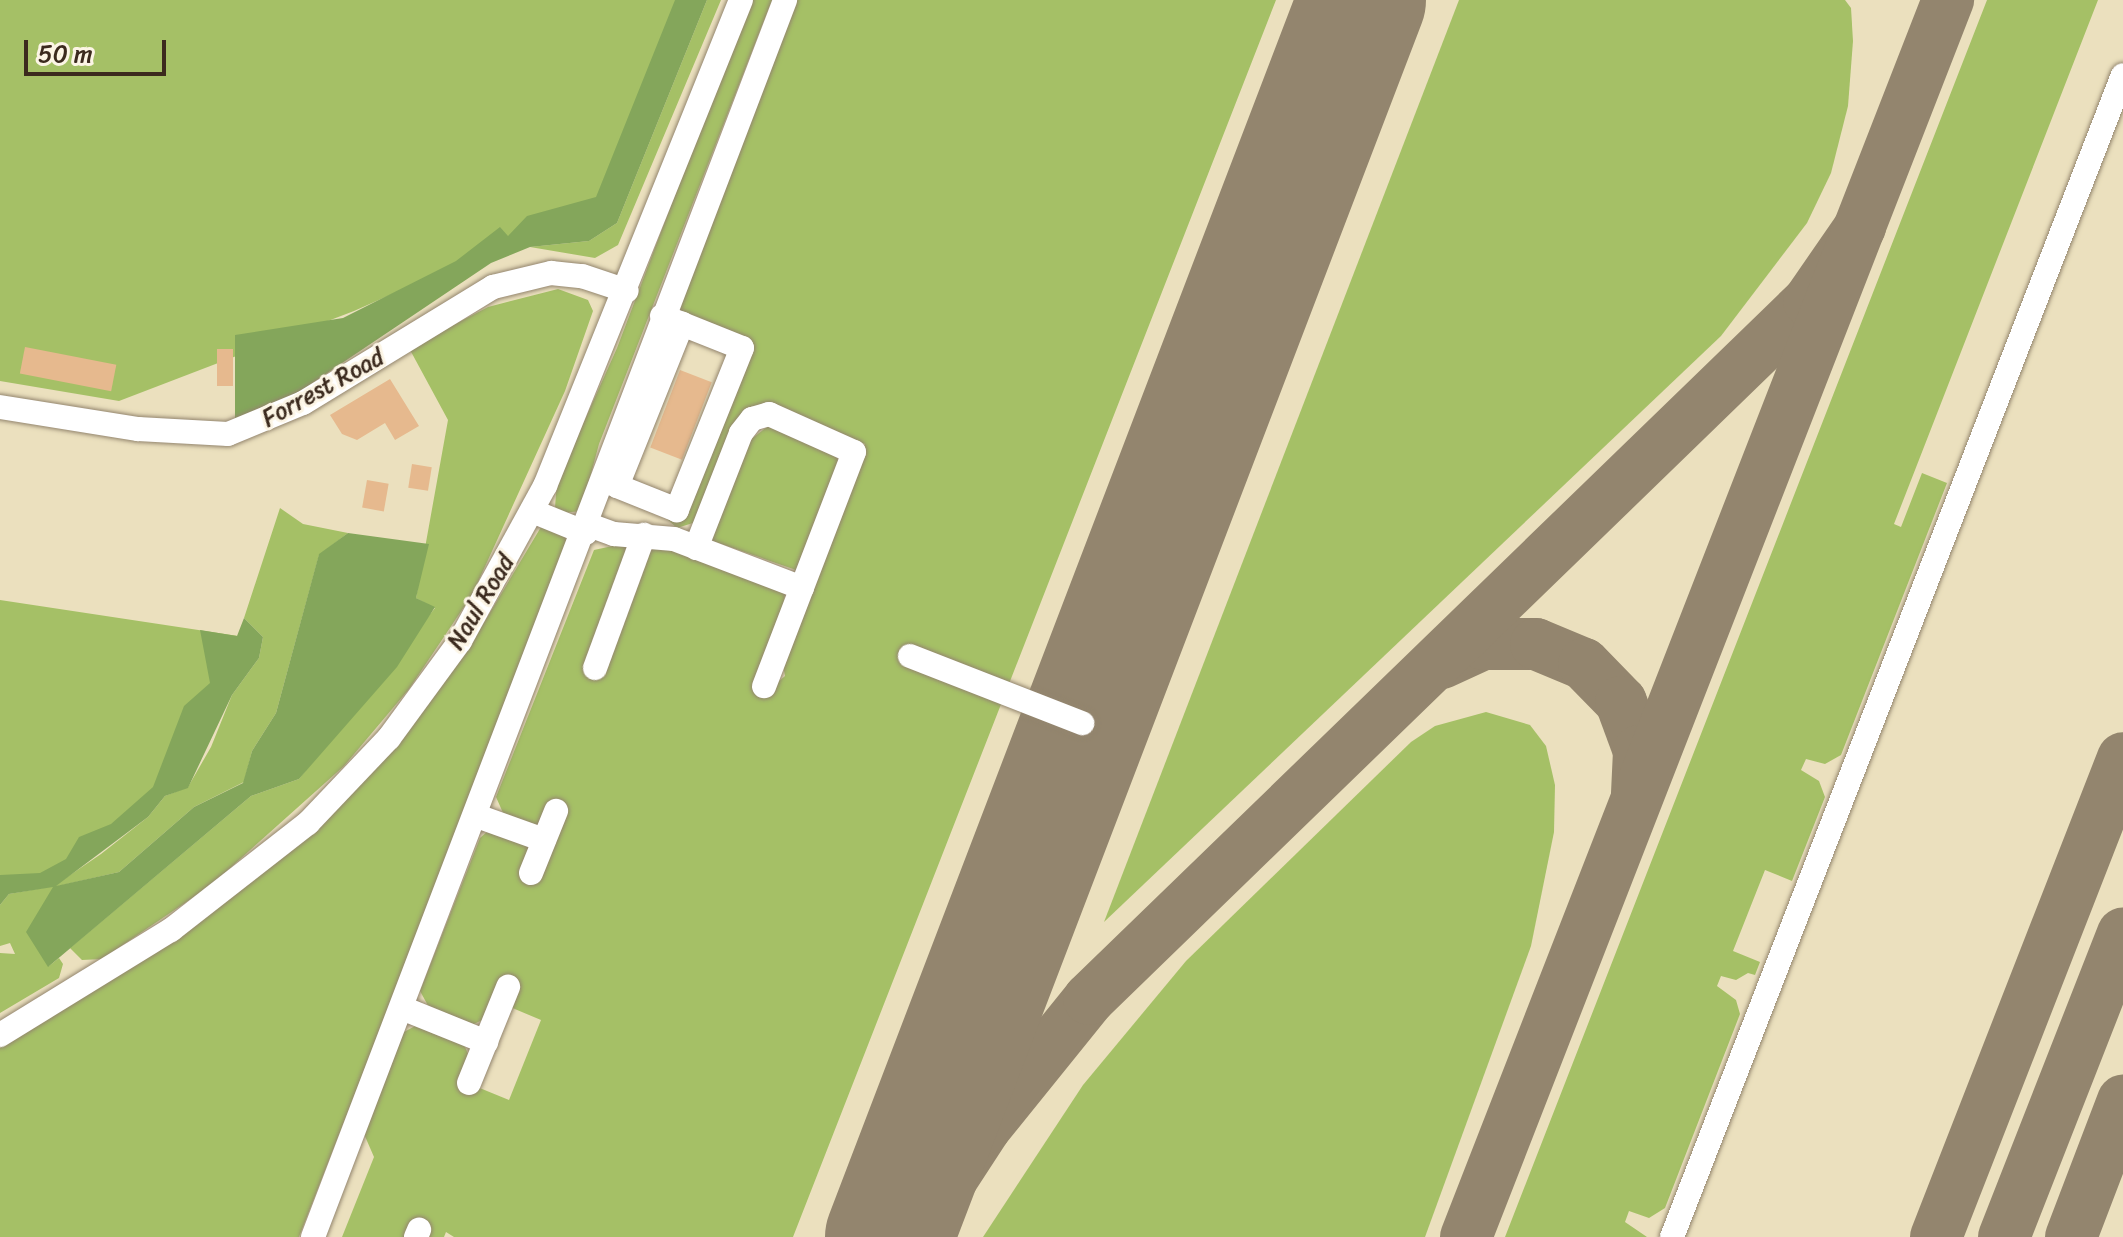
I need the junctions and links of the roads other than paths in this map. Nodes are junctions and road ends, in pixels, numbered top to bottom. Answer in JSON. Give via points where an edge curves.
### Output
{"nodes":[{"id":1,"x":741,"y":0,"type":"edge"},
{"id":2,"x":785,"y":0,"type":"edge"},
{"id":3,"x":2123,"y":75,"type":"edge"},
{"id":4,"x":627,"y":291,"type":"junction"},
{"id":5,"x":672,"y":320,"type":"junction"},
{"id":6,"x":0,"y":407,"type":"edge"},
{"id":7,"x":532,"y":511,"type":"junction"},
{"id":8,"x":587,"y":529,"type":"junction"},
{"id":9,"x":644,"y":535,"type":"junction"},
{"id":10,"x":696,"y":548,"type":"junction"},
{"id":11,"x":802,"y":588,"type":"junction"},
{"id":12,"x":910,"y":656,"type":"dead end"},
{"id":13,"x":595,"y":668,"type":"dead end"},
{"id":14,"x":764,"y":686,"type":"dead end"},
{"id":15,"x":1082,"y":723,"type":"dead end"},
{"id":16,"x":556,"y":811,"type":"dead end"},
{"id":17,"x":477,"y":816,"type":"junction"},
{"id":18,"x":544,"y":840,"type":"junction"},
{"id":19,"x":531,"y":873,"type":"dead end"},
{"id":20,"x":508,"y":987,"type":"dead end"},
{"id":21,"x":402,"y":1008,"type":"junction"},
{"id":22,"x":0,"y":1035,"type":"edge"},
{"id":23,"x":486,"y":1042,"type":"junction"},
{"id":24,"x":469,"y":1083,"type":"dead end"},
{"id":25,"x":313,"y":1237,"type":"edge"},
{"id":26,"x":1672,"y":1237,"type":"edge"}],
"edges":[{"from":1,"to":4,"type":"street","name":"Naul Road"},
{"from":2,"to":5,"type":"street"},
{"from":3,"to":26,"type":"street"},
{"from":4,"to":6,"type":"street","name":"Forrest Road","via":[[582,276],[551,273],[493,287],[303,403],[228,434],[138,429]]},
{"from":4,"to":7,"type":"street","name":"Naul Road"},
{"from":5,"to":5,"type":"street","via":[[742,348],[677,510],[617,486]]},
{"from":5,"to":8,"type":"street","via":[[610,450]]},
{"from":7,"to":8,"type":"street"},
{"from":7,"to":22,"type":"street","name":"Naul Road","via":[[451,653],[389,738],[308,823],[171,930]]},
{"from":8,"to":9,"type":"street"},
{"from":8,"to":17,"type":"street"},
{"from":9,"to":10,"type":"street"},
{"from":9,"to":13,"type":"street"},
{"from":10,"to":11,"type":"street"},
{"from":10,"to":11,"type":"street","via":[[741,433],[752,419],[769,414],[854,452]]},
{"from":11,"to":14,"type":"street"},
{"from":12,"to":15,"type":"street"},
{"from":16,"to":18,"type":"street"},
{"from":17,"to":18,"type":"street"},
{"from":17,"to":21,"type":"street"},
{"from":18,"to":19,"type":"street"},
{"from":20,"to":23,"type":"street"},
{"from":21,"to":23,"type":"street"},
{"from":21,"to":25,"type":"street"},
{"from":23,"to":24,"type":"street"}]}
